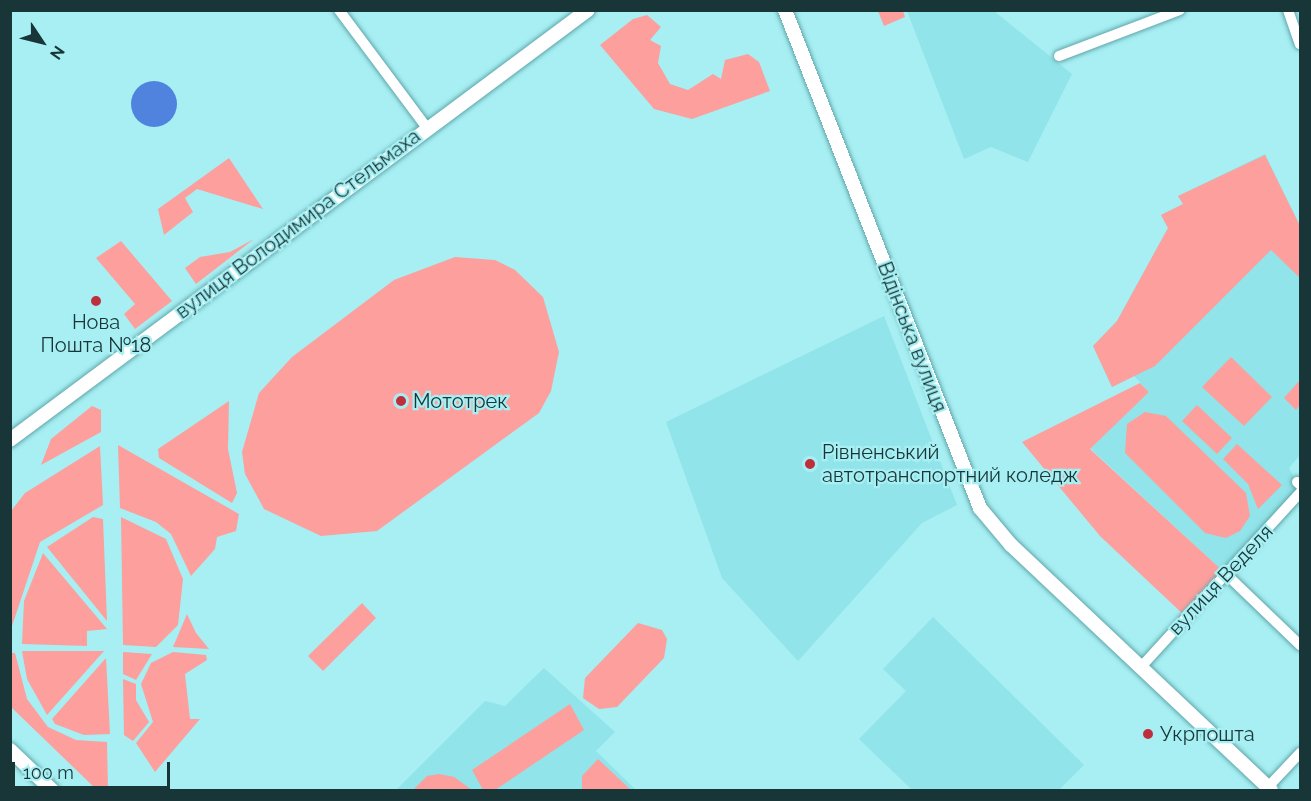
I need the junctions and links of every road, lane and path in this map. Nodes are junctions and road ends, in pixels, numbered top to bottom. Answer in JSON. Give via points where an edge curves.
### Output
{"nodes":[{"id":1,"x":339,"y":10,"type":"edge"},
{"id":2,"x":588,"y":10,"type":"edge"},
{"id":3,"x":779,"y":10,"type":"edge"},
{"id":4,"x":1180,"y":10,"type":"edge"},
{"id":5,"x":1288,"y":10,"type":"edge"},
{"id":6,"x":787,"y":16,"type":"edge"},
{"id":7,"x":1300,"y":44,"type":"edge"},
{"id":8,"x":1059,"y":56,"type":"dead end"},
{"id":9,"x":427,"y":128,"type":"junction"},
{"id":10,"x":10,"y":440,"type":"edge"},
{"id":11,"x":1299,"y":487,"type":"edge"},
{"id":12,"x":1226,"y":574,"type":"junction"},
{"id":13,"x":1300,"y":645,"type":"edge"},
{"id":14,"x":1141,"y":667,"type":"junction"},
{"id":15,"x":10,"y":750,"type":"edge"},
{"id":16,"x":1300,"y":753,"type":"edge"},
{"id":17,"x":1270,"y":789,"type":"edge"},
{"id":18,"x":52,"y":790,"type":"edge"}],
"edges":[{"from":1,"to":9,"type":"street"},
{"from":2,"to":9,"type":"main road","name":"вулиця Володимира Стельмаха"},
{"from":3,"to":6,"type":"main road","name":"Відінська вулиця"},
{"from":4,"to":8,"type":"street"},
{"from":5,"to":7,"type":"street"},
{"from":6,"to":14,"type":"main road","name":"Відінська вулиця","via":[[980,508],[1011,545]]},
{"from":9,"to":10,"type":"main road","name":"вулиця Володимира Стельмаха"},
{"from":11,"to":12,"type":"street","name":"вулиця Веделя"},
{"from":12,"to":13,"type":"street"},
{"from":12,"to":14,"type":"street","name":"вулиця Веделя"},
{"from":14,"to":17,"type":"main road","name":"Відінська вулиця"},
{"from":15,"to":18,"type":"main road"},
{"from":16,"to":17,"type":"street"}]}
